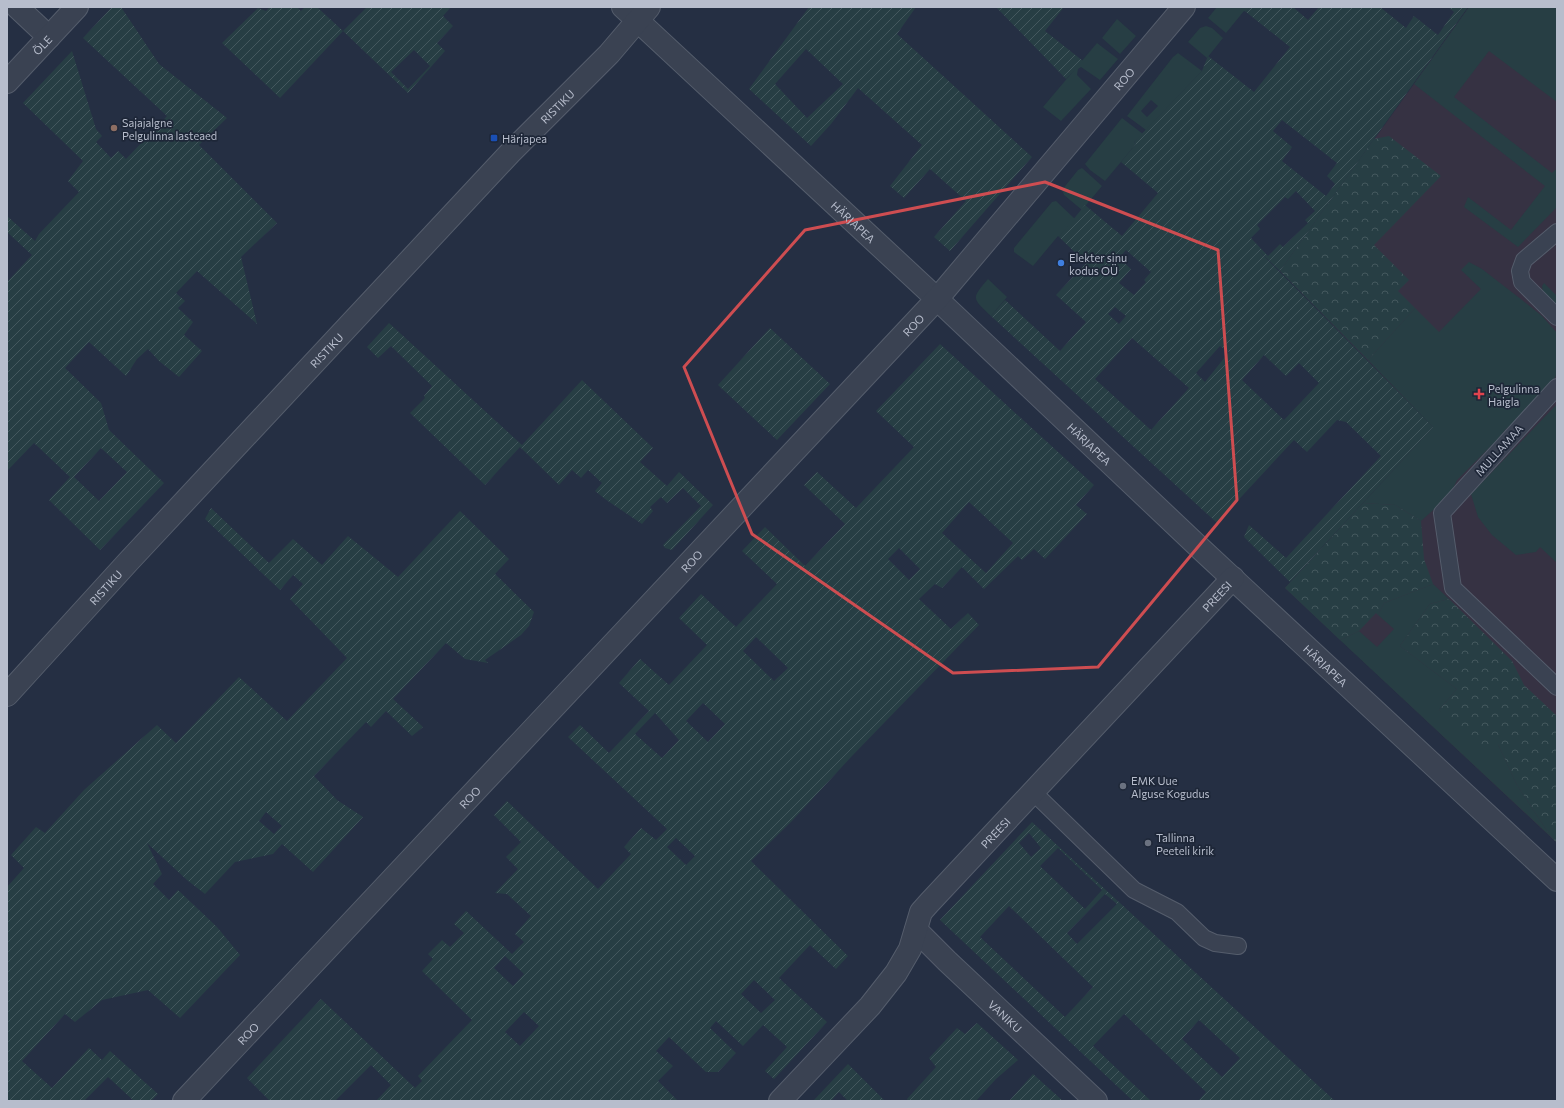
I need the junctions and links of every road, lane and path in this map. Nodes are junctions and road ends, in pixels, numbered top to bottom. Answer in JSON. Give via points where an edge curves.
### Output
{"nodes":[{"id":1,"x":17,"y":7,"type":"edge"},
{"id":2,"x":77,"y":7,"type":"edge"},
{"id":3,"x":1184,"y":7,"type":"edge"},
{"id":4,"x":636,"y":12,"type":"edge"},
{"id":5,"x":50,"y":37,"type":"junction"},
{"id":6,"x":7,"y":82,"type":"edge"},
{"id":7,"x":1557,"y":232,"type":"edge"},
{"id":8,"x":937,"y":299,"type":"junction"},
{"id":9,"x":1557,"y":317,"type":"edge"},
{"id":10,"x":1557,"y":387,"type":"edge"},
{"id":11,"x":1233,"y":578,"type":"junction"},
{"id":12,"x":1557,"y":687,"type":"edge"},
{"id":13,"x":7,"y":696,"type":"edge"},
{"id":14,"x":1033,"y":792,"type":"junction"},
{"id":15,"x":1557,"y":880,"type":"edge"},
{"id":16,"x":916,"y":930,"type":"junction"},
{"id":17,"x":1238,"y":946,"type":"dead end"},
{"id":18,"x":184,"y":1101,"type":"edge"},
{"id":19,"x":780,"y":1101,"type":"edge"},
{"id":20,"x":1096,"y":1101,"type":"edge"}],
"edges":[{"from":1,"to":5,"type":"street"},
{"from":2,"to":5,"type":"street","name":"ÕLE"},
{"from":3,"to":8,"type":"street","name":"ROO"},
{"from":4,"to":8,"type":"street","name":"HÄRJAPEA"},
{"from":4,"to":13,"type":"street","name":"RISTIKU","via":[[609,54],[505,158],[128,562]]},
{"from":5,"to":6,"type":"street","name":"ÕLE"},
{"from":7,"to":9,"type":"lane","via":[[1524,260],[1520,271],[1522,282]]},
{"from":8,"to":11,"type":"street","name":"HÄRJAPEA"},
{"from":8,"to":18,"type":"street","name":"ROO"},
{"from":10,"to":12,"type":"lane","name":"MULLAMAA","via":[[1442,513],[1453,588]]},
{"from":11,"to":14,"type":"street","name":"PREESI"},
{"from":11,"to":15,"type":"street","name":"HÄRJAPEA"},
{"from":14,"to":16,"type":"street","name":"PREESI","via":[[921,912]]},
{"from":14,"to":17,"type":"lane","via":[[1134,890],[1177,912],[1204,938]]},
{"from":16,"to":19,"type":"street","name":"PREESI","via":[[904,960],[870,1006]]},
{"from":16,"to":20,"type":"street","name":"VANIKU"}]}
